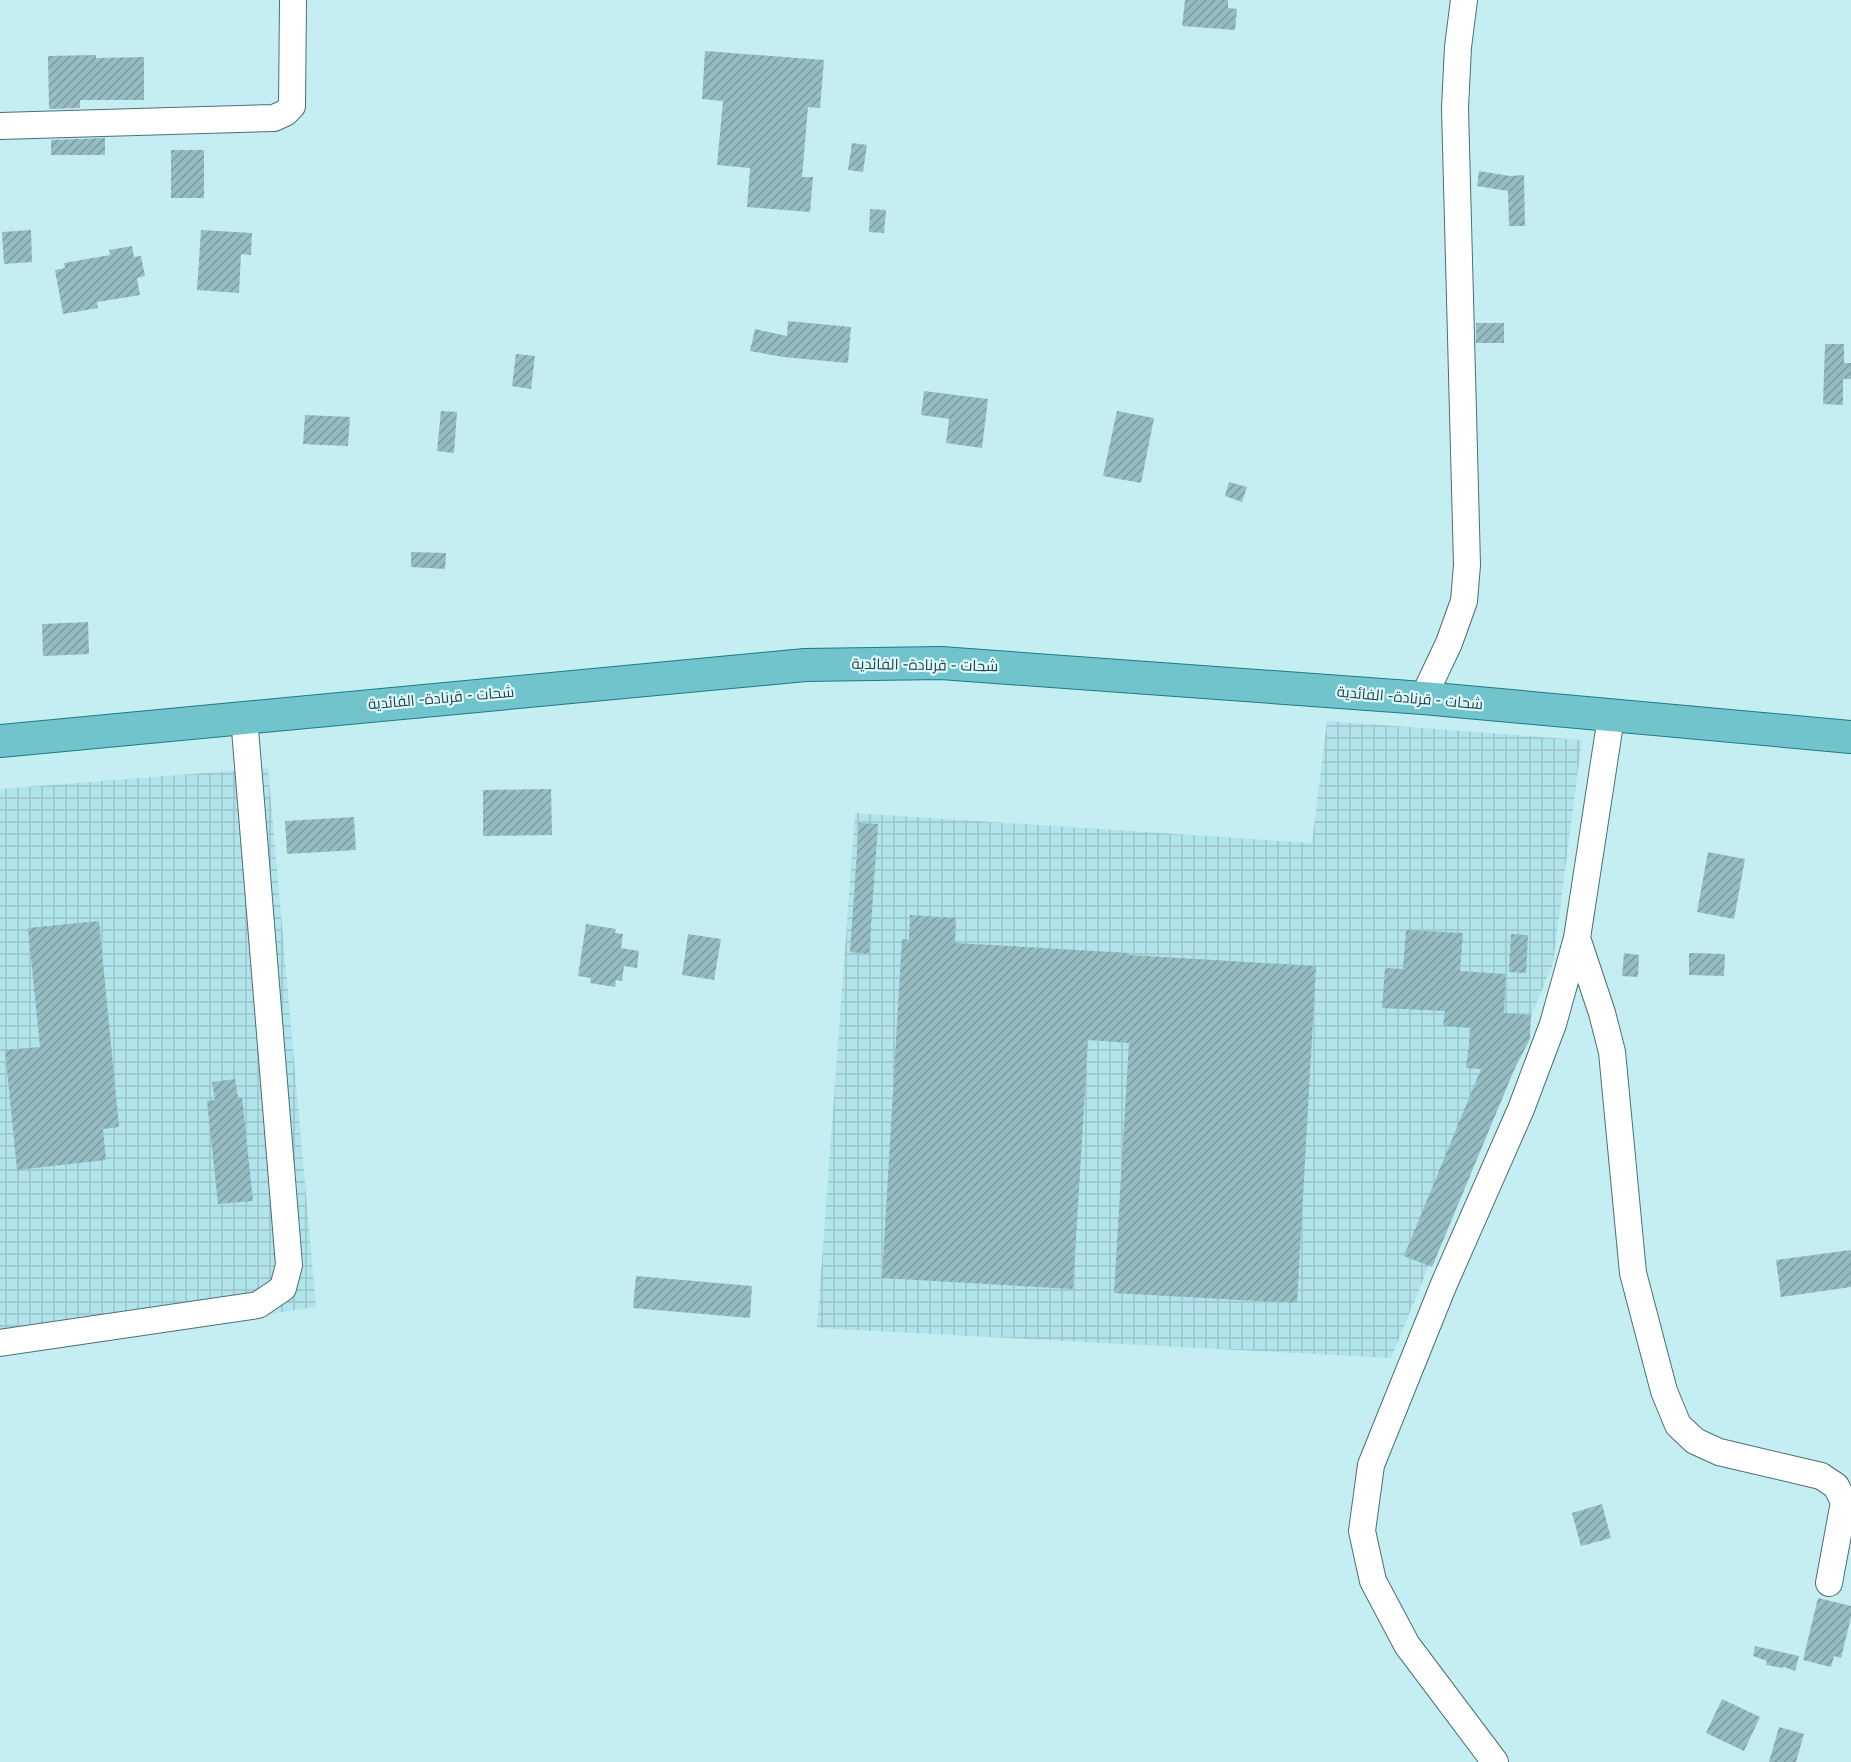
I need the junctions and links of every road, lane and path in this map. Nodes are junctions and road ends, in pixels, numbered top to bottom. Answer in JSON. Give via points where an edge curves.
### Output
{"nodes":[{"id":1,"x":293,"y":0,"type":"edge"},
{"id":2,"x":1464,"y":0,"type":"edge"},
{"id":3,"x":0,"y":126,"type":"edge"},
{"id":4,"x":1423,"y":698,"type":"junction"},
{"id":5,"x":244,"y":717,"type":"junction"},
{"id":6,"x":1611,"y":717,"type":"junction"},
{"id":7,"x":1851,"y":737,"type":"edge"},
{"id":8,"x":0,"y":741,"type":"edge"},
{"id":9,"x":1577,"y":938,"type":"junction"},
{"id":10,"x":0,"y":1343,"type":"edge"},
{"id":11,"x":1829,"y":1583,"type":"dead end"},
{"id":12,"x":1495,"y":1762,"type":"edge"}],
"edges":[{"from":1,"to":3,"type":"street","via":[[292,106],[274,118]]},
{"from":2,"to":4,"type":"street","via":[[1455,108],[1467,565],[1464,601]]},
{"from":4,"to":5,"type":"main road","name":"شحات - قرنادة- الفائدية","via":[[941,663],[805,664]]},
{"from":4,"to":6,"type":"main road","name":"شحات - قرنادة- الفائدية"},
{"from":5,"to":8,"type":"main road","name":"شحات - قرنادة- الفائدية"},
{"from":5,"to":10,"type":"street","via":[[289,1265],[283,1288],[258,1305]]},
{"from":6,"to":7,"type":"main road","name":"شحات - قرنادة- الفائدية"},
{"from":6,"to":9,"type":"street"},
{"from":9,"to":11,"type":"street","via":[[1612,1052],[1634,1273],[1664,1391],[1678,1425],[1695,1441],[1719,1452],[1821,1476],[1836,1486],[1844,1502]]},
{"from":9,"to":12,"type":"street","via":[[1553,1024],[1521,1109],[1444,1284],[1371,1465],[1362,1531],[1372,1581],[1407,1645]]}]}
